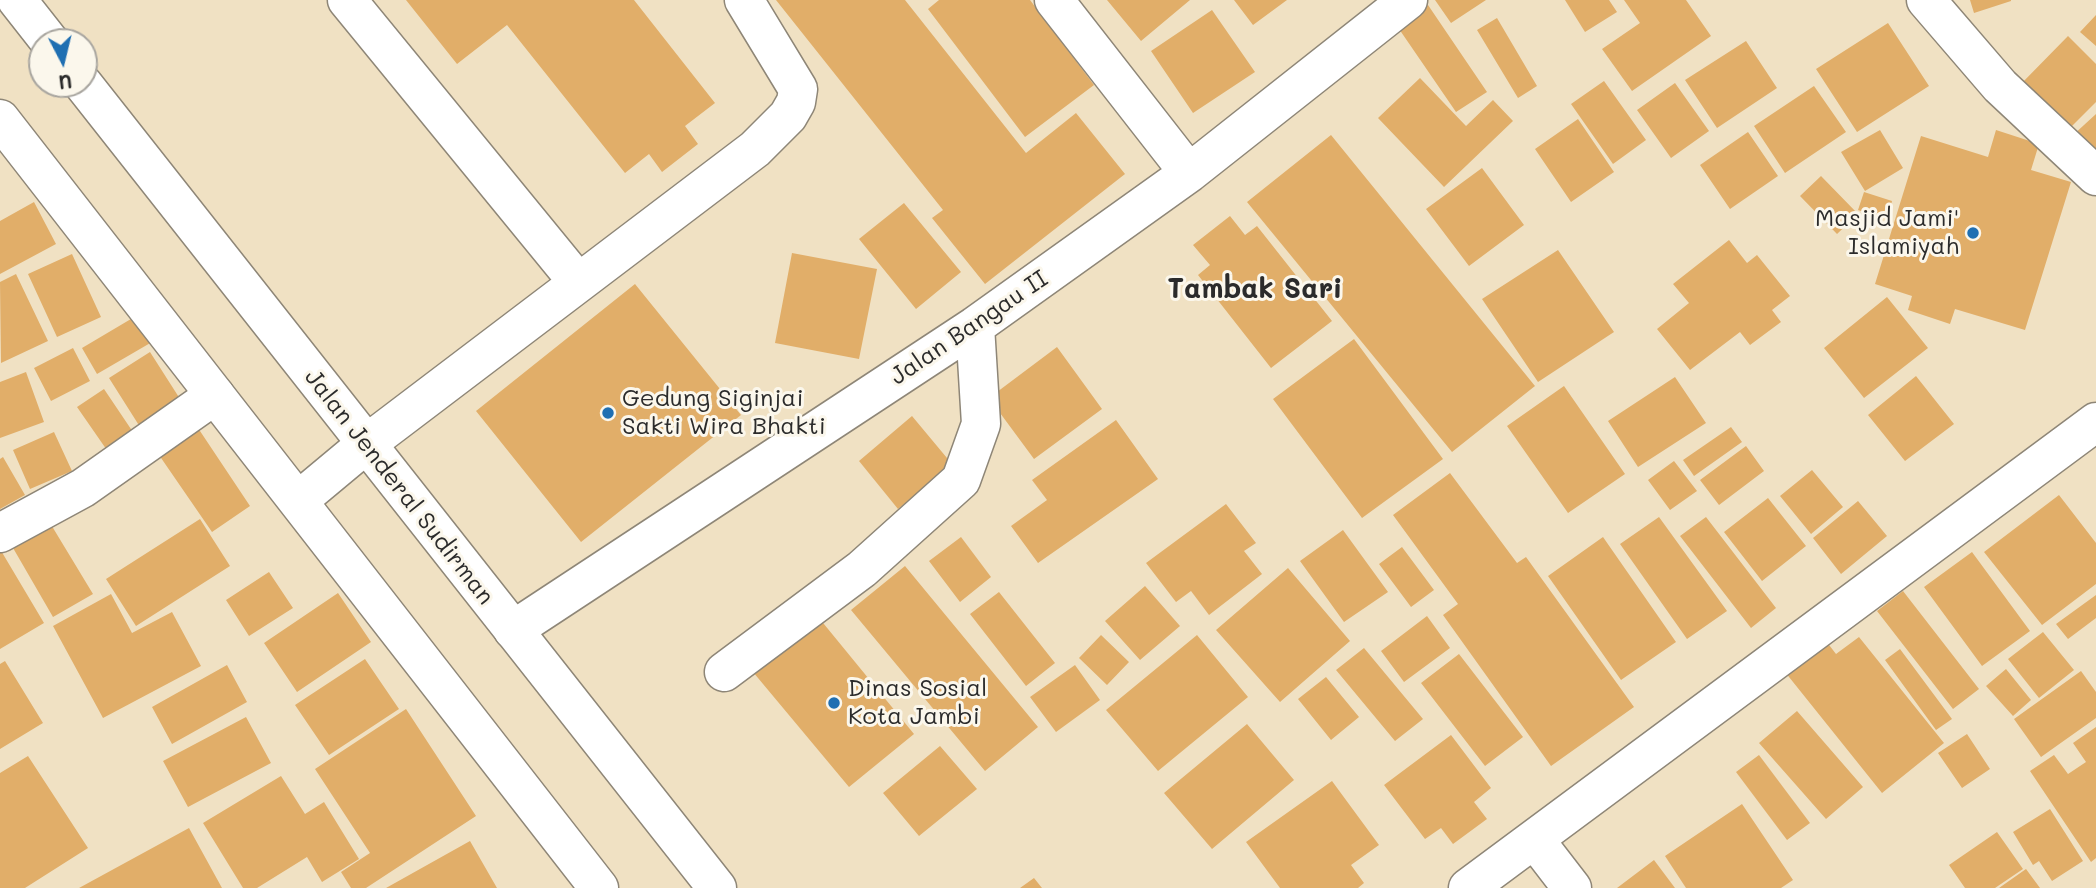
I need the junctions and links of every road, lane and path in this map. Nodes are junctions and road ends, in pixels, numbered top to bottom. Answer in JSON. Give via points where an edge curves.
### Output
{"nodes":[{"id":1,"x":17,"y":0,"type":"edge"},
{"id":2,"x":347,"y":0,"type":"edge"},
{"id":3,"x":744,"y":0,"type":"edge"},
{"id":4,"x":1054,"y":0,"type":"edge"},
{"id":5,"x":1926,"y":0,"type":"edge"},
{"id":6,"x":1404,"y":1,"type":"edge"},
{"id":7,"x":39,"y":28,"type":"edge"},
{"id":8,"x":94,"y":98,"type":"edge"},
{"id":9,"x":0,"y":118,"type":"edge"},
{"id":10,"x":1189,"y":173,"type":"junction"},
{"id":11,"x":2096,"y":176,"type":"edge"},
{"id":12,"x":577,"y":281,"type":"junction"},
{"id":13,"x":975,"y":326,"type":"junction"},
{"id":14,"x":215,"y":396,"type":"junction"},
{"id":15,"x":2096,"y":422,"type":"edge"},
{"id":16,"x":365,"y":445,"type":"junction"},
{"id":17,"x":299,"y":500,"type":"junction"},
{"id":18,"x":0,"y":533,"type":"edge"},
{"id":19,"x":513,"y":630,"type":"junction"},
{"id":20,"x":724,"y":673,"type":"dead end"},
{"id":21,"x":1535,"y":840,"type":"junction"},
{"id":22,"x":599,"y":888,"type":"edge"},
{"id":23,"x":717,"y":888,"type":"edge"},
{"id":24,"x":1468,"y":888,"type":"edge"},
{"id":25,"x":1572,"y":888,"type":"edge"}],
"edges":[{"from":1,"to":7,"type":"main road"},
{"from":2,"to":12,"type":"main road"},
{"from":3,"to":12,"type":"main road","via":[[797,89],[788,117],[755,149]]},
{"from":4,"to":10,"type":"main road"},
{"from":5,"to":11,"type":"main road","via":[[2000,86]]},
{"from":6,"to":10,"type":"main road","name":"Jalan Bangau II"},
{"from":8,"to":16,"type":"main road","name":"Jalan Jenderal Sudirman"},
{"from":9,"to":14,"type":"main road"},
{"from":10,"to":13,"type":"main road","name":"Jalan Bangau II"},
{"from":12,"to":16,"type":"main road"},
{"from":13,"to":19,"type":"main road","name":"Jalan Bangau II"},
{"from":13,"to":20,"type":"main road","via":[[981,424],[961,480],[862,569]]},
{"from":14,"to":17,"type":"main road"},
{"from":14,"to":18,"type":"main road","via":[[83,488]]},
{"from":15,"to":21,"type":"main road"},
{"from":16,"to":17,"type":"main road"},
{"from":16,"to":19,"type":"main road","name":"Jalan Jenderal Sudirman"},
{"from":17,"to":22,"type":"main road"},
{"from":19,"to":23,"type":"main road","name":"Jalan Jenderal Sudirman"},
{"from":21,"to":24,"type":"main road"},
{"from":21,"to":25,"type":"main road"}]}
